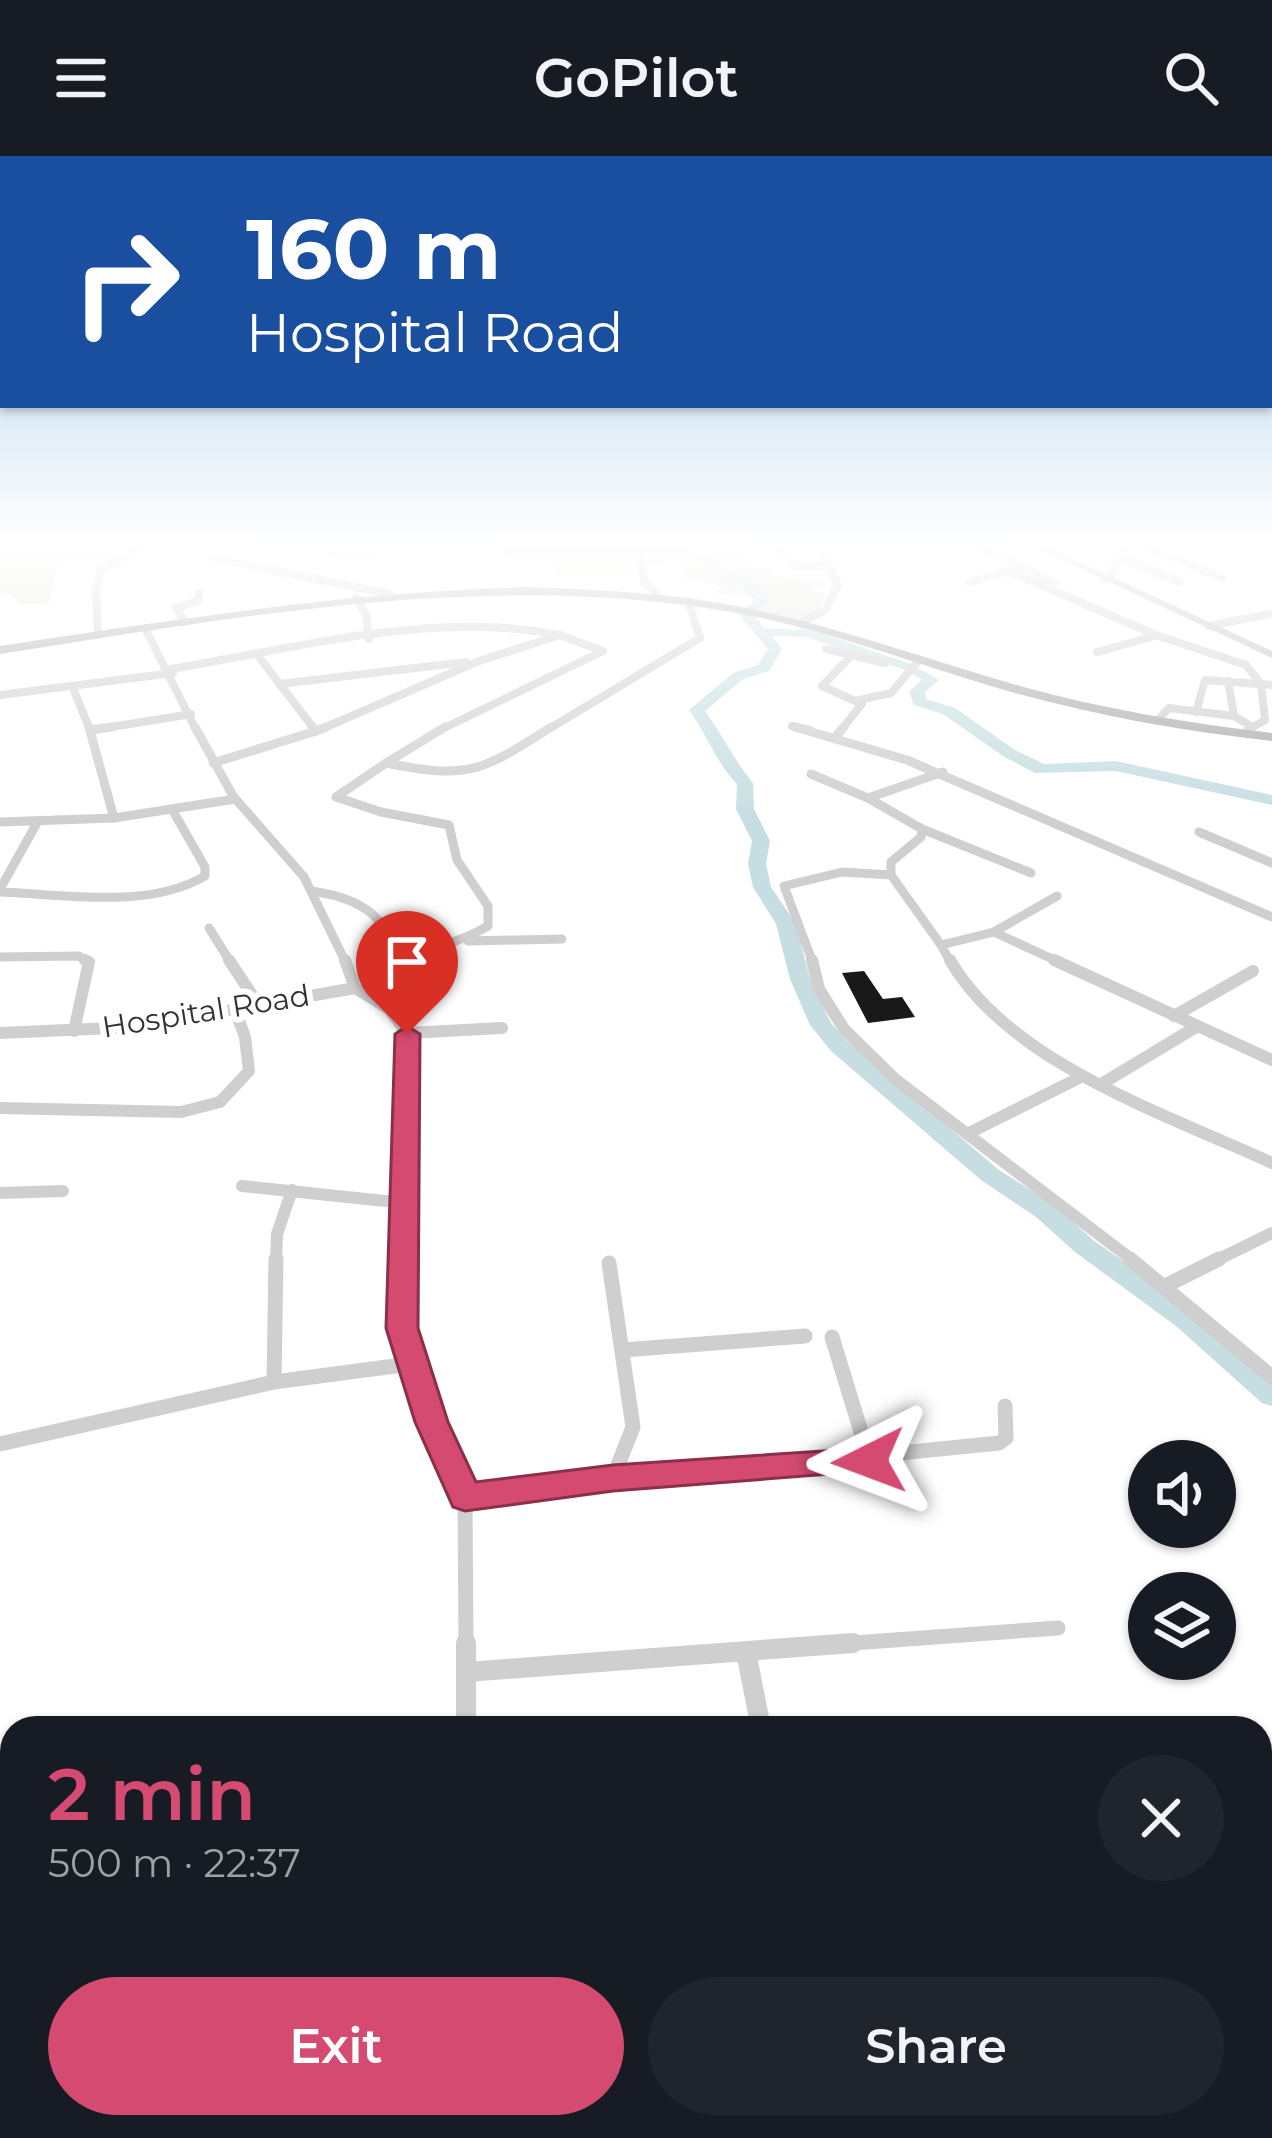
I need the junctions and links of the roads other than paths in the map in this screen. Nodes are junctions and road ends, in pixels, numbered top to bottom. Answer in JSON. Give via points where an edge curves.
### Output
{"nodes":[{"id":1,"x":75,"y":638,"type":"edge"},
{"id":2,"x":152,"y":638,"type":"edge"},
{"id":3,"x":376,"y":638,"type":"edge"},
{"id":4,"x":547,"y":638,"type":"edge"},
{"id":5,"x":571,"y":638,"type":"edge"},
{"id":6,"x":699,"y":638,"type":"edge"},
{"id":7,"x":848,"y":638,"type":"edge"},
{"id":8,"x":1144,"y":638,"type":"edge"},
{"id":9,"x":1166,"y":638,"type":"edge"},
{"id":10,"x":1237,"y":638,"type":"edge"},
{"id":11,"x":370,"y":639,"type":"joint"},
{"id":12,"x":826,"y":649,"type":"dead end"},
{"id":13,"x":0,"y":650,"type":"edge"},
{"id":14,"x":1097,"y":652,"type":"dead end"},
{"id":15,"x":1270,"y":653,"type":"edge"},
{"id":16,"x":851,"y":656,"type":"junction"},
{"id":17,"x":259,"y":657,"type":"junction"},
{"id":18,"x":919,"y":660,"type":"junction"},
{"id":19,"x":479,"y":661,"type":"junction"},
{"id":20,"x":885,"y":663,"type":"dead end"},
{"id":21,"x":172,"y":671,"type":"junction"},
{"id":22,"x":1228,"y":682,"type":"junction"},
{"id":23,"x":279,"y":684,"type":"junction"},
{"id":24,"x":1267,"y":685,"type":"edge"},
{"id":25,"x":74,"y":688,"type":"junction"},
{"id":26,"x":0,"y":695,"type":"edge"},
{"id":27,"x":1201,"y":698,"type":"junction"},
{"id":28,"x":859,"y":700,"type":"junction"},
{"id":29,"x":1231,"y":701,"type":"junction"},
{"id":30,"x":1196,"y":712,"type":"junction"},
{"id":31,"x":190,"y":714,"type":"junction"},
{"id":32,"x":1234,"y":716,"type":"junction"},
{"id":33,"x":1156,"y":721,"type":"junction"},
{"id":34,"x":792,"y":726,"type":"dead end"},
{"id":35,"x":90,"y":730,"type":"junction"},
{"id":36,"x":316,"y":731,"type":"junction"},
{"id":37,"x":837,"y":735,"type":"junction"},
{"id":38,"x":1260,"y":735,"type":"edge"},
{"id":39,"x":213,"y":763,"type":"junction"},
{"id":40,"x":386,"y":763,"type":"junction"},
{"id":41,"x":943,"y":772,"type":"junction"},
{"id":42,"x":811,"y":774,"type":"dead end"},
{"id":43,"x":868,"y":798,"type":"junction"},
{"id":44,"x":235,"y":799,"type":"junction"},
{"id":45,"x":172,"y":811,"type":"junction"},
{"id":46,"x":114,"y":818,"type":"junction"},
{"id":47,"x":0,"y":821,"type":"edge"},
{"id":48,"x":38,"y":821,"type":"junction"},
{"id":49,"x":922,"y":829,"type":"junction"},
{"id":50,"x":1199,"y":832,"type":"dead end"},
{"id":51,"x":1272,"y":862,"type":"edge"},
{"id":52,"x":1031,"y":873,"type":"dead end"},
{"id":53,"x":891,"y":875,"type":"junction"},
{"id":54,"x":0,"y":890,"type":"edge"},
{"id":55,"x":310,"y":891,"type":"junction"},
{"id":56,"x":1057,"y":896,"type":"dead end"},
{"id":57,"x":1272,"y":917,"type":"edge"},
{"id":58,"x":209,"y":928,"type":"dead end"},
{"id":59,"x":994,"y":932,"type":"junction"},
{"id":60,"x":562,"y":939,"type":"dead end"},
{"id":61,"x":448,"y":941,"type":"junction"},
{"id":62,"x":406,"y":945,"type":"junction"},
{"id":63,"x":941,"y":945,"type":"junction"},
{"id":64,"x":0,"y":958,"type":"edge"},
{"id":65,"x":1253,"y":970,"type":"dead end"},
{"id":66,"x":355,"y":988,"type":"junction"},
{"id":67,"x":258,"y":1004,"type":"junction"},
{"id":68,"x":389,"y":1009,"type":"junction"},
{"id":69,"x":235,"y":1010,"type":"junction"},
{"id":70,"x":1174,"y":1016,"type":"junction"},
{"id":71,"x":1196,"y":1027,"type":"junction"},
{"id":72,"x":502,"y":1028,"type":"dead end"},
{"id":73,"x":74,"y":1030,"type":"junction"},
{"id":74,"x":0,"y":1033,"type":"edge"},
{"id":75,"x":407,"y":1034,"type":"junction"},
{"id":76,"x":1272,"y":1060,"type":"edge"},
{"id":77,"x":1083,"y":1076,"type":"junction"},
{"id":78,"x":1103,"y":1083,"type":"junction"},
{"id":79,"x":0,"y":1108,"type":"edge"},
{"id":80,"x":967,"y":1134,"type":"junction"},
{"id":81,"x":1272,"y":1163,"type":"edge"},
{"id":82,"x":242,"y":1186,"type":"dead end"},
{"id":83,"x":292,"y":1190,"type":"junction"},
{"id":84,"x":63,"y":1191,"type":"dead end"},
{"id":85,"x":0,"y":1192,"type":"edge"},
{"id":86,"x":404,"y":1203,"type":"junction"},
{"id":87,"x":1272,"y":1233,"type":"edge"},
{"id":88,"x":609,"y":1263,"type":"dead end"},
{"id":89,"x":1167,"y":1286,"type":"junction"},
{"id":90,"x":805,"y":1336,"type":"dead end"},
{"id":91,"x":832,"y":1337,"type":"dead end"},
{"id":92,"x":623,"y":1350,"type":"junction"},
{"id":93,"x":410,"y":1364,"type":"junction"},
{"id":94,"x":1272,"y":1377,"type":"edge"},
{"id":95,"x":274,"y":1382,"type":"junction"},
{"id":96,"x":1005,"y":1406,"type":"dead end"},
{"id":97,"x":0,"y":1444,"type":"edge"},
{"id":98,"x":869,"y":1461,"type":"junction"},
{"id":99,"x":613,"y":1478,"type":"junction"},
{"id":100,"x":465,"y":1497,"type":"junction"},
{"id":101,"x":1058,"y":1628,"type":"dead end"},
{"id":102,"x":746,"y":1652,"type":"junction"},
{"id":103,"x":466,"y":1672,"type":"junction"},
{"id":104,"x":466,"y":1716,"type":"edge"},
{"id":105,"x":759,"y":1716,"type":"edge"}],
"edges":[{"from":1,"to":13,"type":"main road"},
{"from":2,"to":21,"type":"street"},
{"from":3,"to":11,"type":"street"},
{"from":4,"to":19,"type":"street"},
{"from":5,"to":40,"type":"street","via":[[603,651],[452,722]]},
{"from":6,"to":40,"type":"street","via":[[490,766],[453,772]]},
{"from":7,"to":18,"type":"main road"},
{"from":8,"to":14,"type":"street"},
{"from":9,"to":24,"type":"street","via":[[1246,665]]},
{"from":10,"to":15,"type":"street"},
{"from":11,"to":17,"type":"street"},
{"from":12,"to":16,"type":"street"},
{"from":16,"to":20,"type":"street"},
{"from":16,"to":28,"type":"street","via":[[823,686]]},
{"from":17,"to":21,"type":"street"},
{"from":17,"to":23,"type":"street"},
{"from":18,"to":28,"type":"street","via":[[891,693]]},
{"from":18,"to":33,"type":"main road"},
{"from":19,"to":23,"type":"street"},
{"from":19,"to":36,"type":"street"},
{"from":21,"to":25,"type":"street"},
{"from":21,"to":31,"type":"street"},
{"from":22,"to":24,"type":"street"},
{"from":22,"to":27,"type":"street","via":[[1205,680]]},
{"from":22,"to":29,"type":"street"},
{"from":23,"to":36,"type":"street"},
{"from":24,"to":38,"type":"street"},
{"from":25,"to":26,"type":"street"},
{"from":25,"to":35,"type":"street"},
{"from":27,"to":29,"type":"street"},
{"from":27,"to":30,"type":"street"},
{"from":28,"to":37,"type":"street"},
{"from":29,"to":32,"type":"street"},
{"from":30,"to":32,"type":"street"},
{"from":30,"to":33,"type":"street","via":[[1168,708]]},
{"from":31,"to":35,"type":"street"},
{"from":31,"to":39,"type":"street"},
{"from":32,"to":38,"type":"street"},
{"from":33,"to":38,"type":"main road"},
{"from":34,"to":37,"type":"street"},
{"from":35,"to":46,"type":"street"},
{"from":36,"to":39,"type":"street"},
{"from":37,"to":41,"type":"street"},
{"from":39,"to":44,"type":"street"},
{"from":40,"to":61,"type":"street","via":[[336,797],[449,825],[457,860],[491,920]]},
{"from":41,"to":43,"type":"street"},
{"from":41,"to":57,"type":"street"},
{"from":42,"to":43,"type":"street"},
{"from":43,"to":49,"type":"street"},
{"from":44,"to":45,"type":"street"},
{"from":44,"to":55,"type":"street"},
{"from":45,"to":46,"type":"street"},
{"from":45,"to":54,"type":"street","via":[[205,867],[194,885]]},
{"from":46,"to":48,"type":"street"},
{"from":47,"to":48,"type":"street"},
{"from":48,"to":54,"type":"street"},
{"from":49,"to":52,"type":"street"},
{"from":49,"to":53,"type":"street","via":[[891,862]]},
{"from":50,"to":51,"type":"street"},
{"from":53,"to":63,"type":"street"},
{"from":53,"to":80,"type":"street","via":[[792,881],[784,895],[819,989],[844,1029]]},
{"from":55,"to":62,"type":"street","via":[[373,914]]},
{"from":55,"to":66,"type":"street"},
{"from":56,"to":59,"type":"street"},
{"from":58,"to":67,"type":"street"},
{"from":59,"to":63,"type":"street"},
{"from":59,"to":70,"type":"street"},
{"from":60,"to":61,"type":"street"},
{"from":61,"to":62,"type":"street"},
{"from":62,"to":68,"type":"street","via":[[405,983]]},
{"from":63,"to":77,"type":"street","via":[[958,977],[1013,1031]]},
{"from":64,"to":73,"type":"street","via":[[89,962]]},
{"from":65,"to":70,"type":"street"},
{"from":66,"to":67,"type":"street","name":"Hospital Road"},
{"from":66,"to":68,"type":"street"},
{"from":67,"to":69,"type":"street","name":"Hospital Road"},
{"from":68,"to":75,"type":"street"},
{"from":69,"to":73,"type":"street","name":"Hospital Road"},
{"from":69,"to":79,"type":"street","via":[[249,1071],[233,1094],[169,1116]]},
{"from":70,"to":71,"type":"street"},
{"from":71,"to":76,"type":"street"},
{"from":71,"to":78,"type":"street"},
{"from":72,"to":75,"type":"street"},
{"from":73,"to":74,"type":"street","name":"Hospital Road"},
{"from":75,"to":86,"type":"street"},
{"from":77,"to":78,"type":"street"},
{"from":77,"to":80,"type":"street"},
{"from":78,"to":81,"type":"street"},
{"from":80,"to":89,"type":"street"},
{"from":82,"to":83,"type":"street"},
{"from":83,"to":86,"type":"street"},
{"from":83,"to":95,"type":"street","via":[[277,1234]]},
{"from":84,"to":85,"type":"street"},
{"from":86,"to":93,"type":"street","via":[[402,1328]]},
{"from":87,"to":89,"type":"street"},
{"from":88,"to":92,"type":"street"},
{"from":89,"to":94,"type":"street"},
{"from":90,"to":92,"type":"street"},
{"from":91,"to":98,"type":"street"},
{"from":92,"to":99,"type":"street","via":[[633,1427]]},
{"from":93,"to":95,"type":"street"},
{"from":93,"to":100,"type":"street"},
{"from":95,"to":97,"type":"street"},
{"from":96,"to":98,"type":"street","via":[[1006,1438],[999,1442]]},
{"from":98,"to":99,"type":"street"},
{"from":99,"to":100,"type":"street"},
{"from":100,"to":103,"type":"street"},
{"from":101,"to":102,"type":"street"},
{"from":102,"to":103,"type":"street"},
{"from":102,"to":105,"type":"street"},
{"from":103,"to":104,"type":"street"}]}
